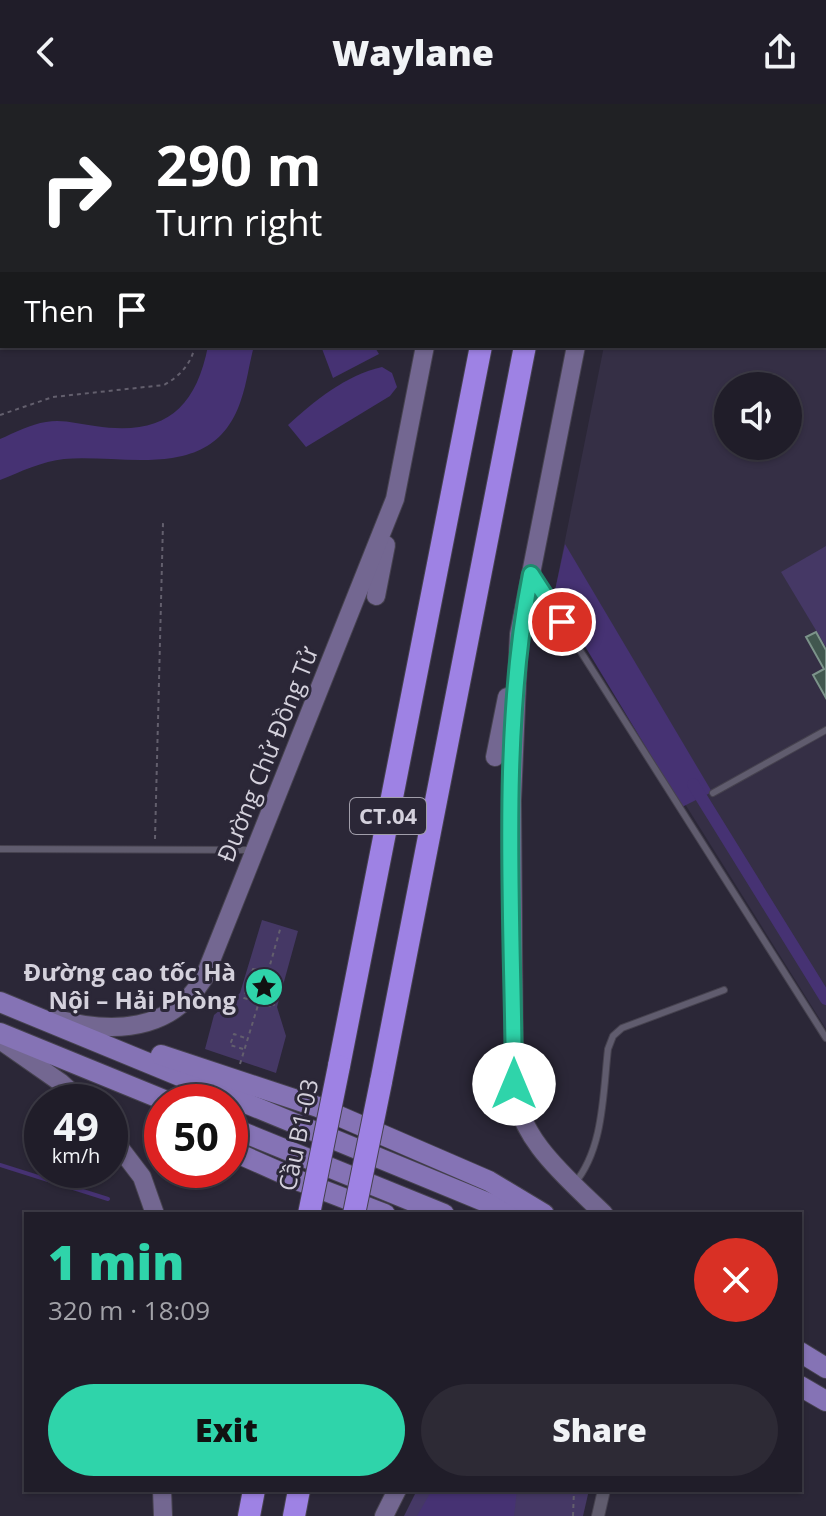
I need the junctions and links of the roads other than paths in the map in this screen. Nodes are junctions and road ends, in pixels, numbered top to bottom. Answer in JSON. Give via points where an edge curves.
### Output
{"nodes":[{"id":1,"x":425,"y":348,"type":"edge"},
{"id":2,"x":481,"y":348,"type":"edge"},
{"id":3,"x":525,"y":348,"type":"edge"},
{"id":4,"x":576,"y":348,"type":"edge"},
{"id":5,"x":395,"y":499,"type":"junction"},
{"id":6,"x":531,"y":574,"type":"junction"},
{"id":7,"x":376,"y":596,"type":"dead end"},
{"id":8,"x":519,"y":634,"type":"junction"},
{"id":9,"x":826,"y":730,"type":"edge"},
{"id":10,"x":495,"y":757,"type":"dead end"},
{"id":11,"x":713,"y":793,"type":"dead end"},
{"id":12,"x":0,"y":849,"type":"edge"},
{"id":13,"x":256,"y":850,"type":"junction"},
{"id":14,"x":724,"y":990,"type":"dead end"},
{"id":15,"x":7,"y":1005,"type":"edge"},
{"id":16,"x":0,"y":1033,"type":"edge"},
{"id":17,"x":826,"y":1038,"type":"edge"},
{"id":18,"x":0,"y":1040,"type":"edge"},
{"id":19,"x":120,"y":1051,"type":"junction"},
{"id":20,"x":108,"y":1077,"type":"junction"},
{"id":21,"x":61,"y":1084,"type":"edge"},
{"id":22,"x":144,"y":1092,"type":"edge"},
{"id":23,"x":144,"y":1102,"type":"edge"},
{"id":24,"x":248,"y":1134,"type":"edge"},
{"id":25,"x":248,"y":1158,"type":"edge"},
{"id":26,"x":128,"y":1161,"type":"edge"},
{"id":27,"x":574,"y":1184,"type":"junction"},
{"id":28,"x":154,"y":1212,"type":"edge"},
{"id":29,"x":309,"y":1212,"type":"edge"},
{"id":30,"x":354,"y":1212,"type":"edge"},
{"id":31,"x":380,"y":1212,"type":"edge"},
{"id":32,"x":439,"y":1212,"type":"edge"},
{"id":33,"x":510,"y":1212,"type":"edge"},
{"id":34,"x":541,"y":1212,"type":"edge"},
{"id":35,"x":602,"y":1212,"type":"edge"},
{"id":36,"x":802,"y":1353,"type":"edge"},
{"id":37,"x":826,"y":1368,"type":"edge"},
{"id":38,"x":802,"y":1387,"type":"edge"},
{"id":39,"x":826,"y":1401,"type":"edge"},
{"id":40,"x":162,"y":1492,"type":"edge"},
{"id":41,"x":254,"y":1492,"type":"edge"},
{"id":42,"x":299,"y":1492,"type":"edge"},
{"id":43,"x":396,"y":1492,"type":"edge"},
{"id":44,"x":604,"y":1492,"type":"edge"},
{"id":45,"x":163,"y":1516,"type":"edge"},
{"id":46,"x":249,"y":1516,"type":"edge"},
{"id":47,"x":294,"y":1516,"type":"edge"},
{"id":48,"x":384,"y":1516,"type":"edge"},
{"id":49,"x":598,"y":1516,"type":"edge"}],
"edges":[{"from":1,"to":5,"type":"main road","name":"Đường Chử Đồng Tử"},
{"from":2,"to":29,"type":"highway","name":"Cầu B1-03","number":"CT.04","bridge":true},
{"from":3,"to":30,"type":"highway","number":"CT.04","bridge":true},
{"from":4,"to":6,"type":"main road"},
{"from":5,"to":7,"type":"main road"},
{"from":5,"to":13,"type":"main road","name":"Đường Chử Đồng Tử"},
{"from":6,"to":8,"type":"main road"},
{"from":6,"to":17,"type":"lane"},
{"from":8,"to":10,"type":"main road"},
{"from":8,"to":27,"type":"main road","via":[[512,800],[514,1092],[529,1133]]},
{"from":9,"to":11,"type":"lane"},
{"from":12,"to":13,"type":"lane"},
{"from":13,"to":15,"type":"main road","name":"Đường Chử Đồng Tử","via":[[204,978],[171,1014],[144,1025],[113,1028]]},
{"from":14,"to":27,"type":"lane","via":[[613,1036],[596,1138],[587,1167]]},
{"from":15,"to":19,"type":"main road"},
{"from":16,"to":20,"type":"main road"},
{"from":18,"to":21,"type":"main road"},
{"from":19,"to":33,"type":"main road"},
{"from":19,"to":34,"type":"main road","via":[[168,1057],[318,1107],[489,1181]]},
{"from":20,"to":22,"type":"main road"},
{"from":20,"to":23,"type":"main road"},
{"from":24,"to":32,"type":"main road"},
{"from":25,"to":31,"type":"main road"},
{"from":26,"to":28,"type":"main road","via":[[147,1188]]},
{"from":27,"to":35,"type":"main road"},
{"from":36,"to":37,"type":"main road"},
{"from":38,"to":39,"type":"main road"},
{"from":40,"to":45,"type":"main road"},
{"from":41,"to":46,"type":"highway"},
{"from":42,"to":47,"type":"highway"},
{"from":43,"to":48,"type":"main road"},
{"from":44,"to":49,"type":"street"}]}
